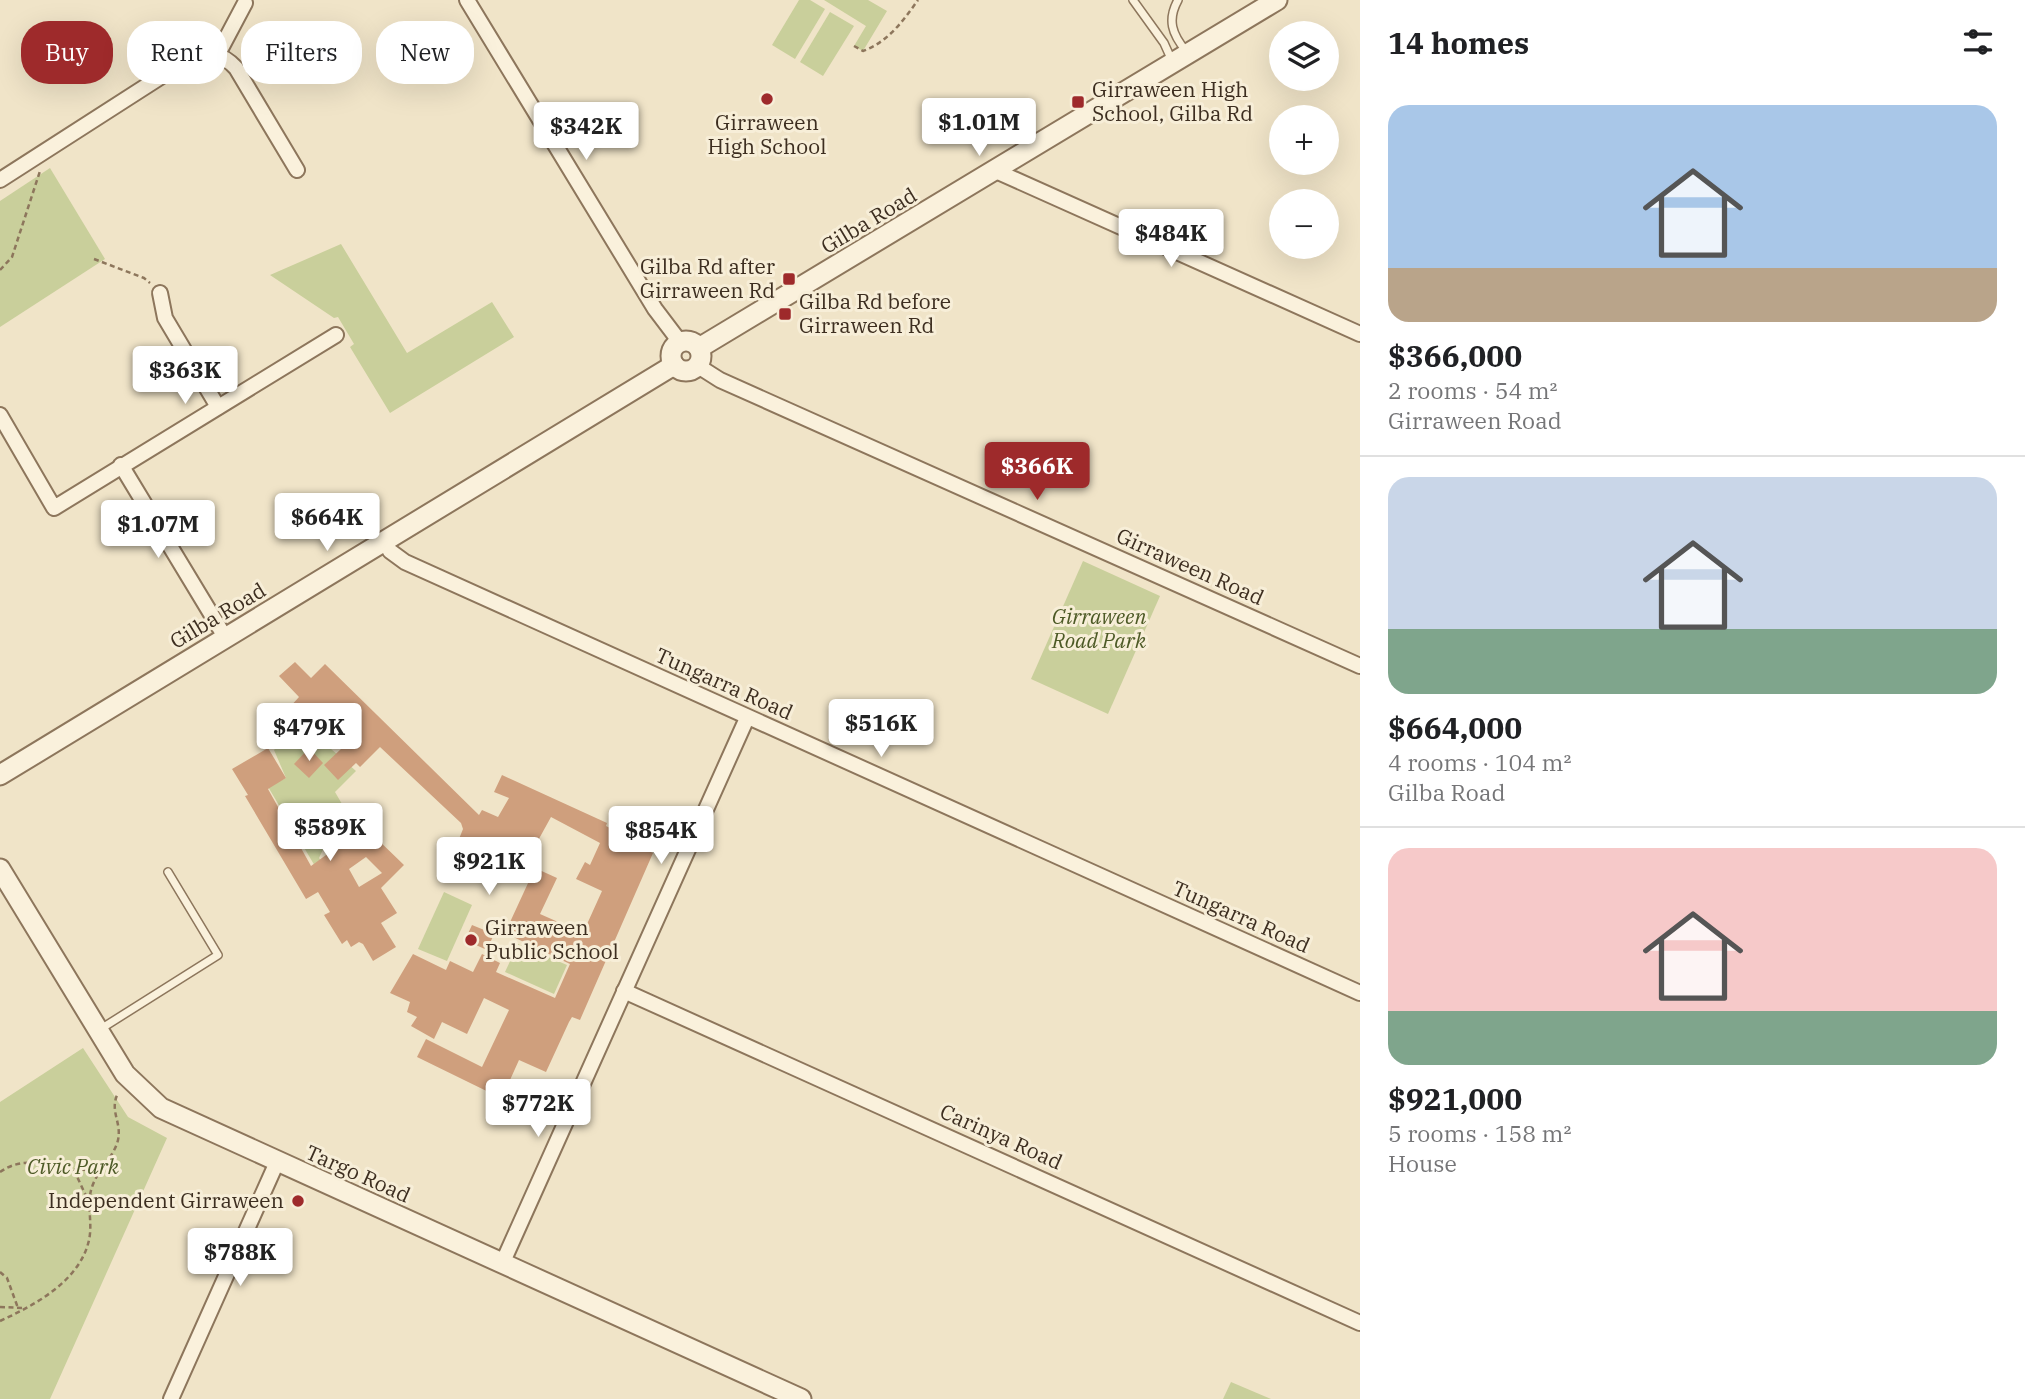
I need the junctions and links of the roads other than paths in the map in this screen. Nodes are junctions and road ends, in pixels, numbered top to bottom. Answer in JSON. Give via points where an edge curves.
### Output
{"nodes":[{"id":1,"x":467,"y":0,"type":"edge"},
{"id":2,"x":1133,"y":0,"type":"edge"},
{"id":3,"x":1178,"y":0,"type":"edge"},
{"id":4,"x":1277,"y":0,"type":"edge"},
{"id":5,"x":245,"y":3,"type":"dead end"},
{"id":6,"x":227,"y":37,"type":"edge"},
{"id":7,"x":1181,"y":59,"type":"junction"},
{"id":8,"x":227,"y":61,"type":"edge"},
{"id":9,"x":149,"y":84,"type":"edge"},
{"id":10,"x":297,"y":170,"type":"dead end"},
{"id":11,"x":996,"y":171,"type":"junction"},
{"id":12,"x":0,"y":180,"type":"edge"},
{"id":13,"x":160,"y":293,"type":"road end"},
{"id":14,"x":1360,"y":334,"type":"edge"},
{"id":15,"x":336,"y":335,"type":"dead end"},
{"id":16,"x":692,"y":352,"type":"junction"},
{"id":17,"x":218,"y":407,"type":"junction"},
{"id":18,"x":0,"y":415,"type":"edge"},
{"id":19,"x":121,"y":466,"type":"junction"},
{"id":20,"x":385,"y":542,"type":"junction"},
{"id":21,"x":225,"y":637,"type":"junction"},
{"id":22,"x":1360,"y":666,"type":"edge"},
{"id":23,"x":747,"y":718,"type":"junction"},
{"id":24,"x":0,"y":775,"type":"edge"},
{"id":25,"x":0,"y":869,"type":"edge"},
{"id":26,"x":168,"y":872,"type":"dead end"},
{"id":27,"x":624,"y":991,"type":"junction"},
{"id":28,"x":1360,"y":993,"type":"edge"},
{"id":29,"x":99,"y":1030,"type":"junction"},
{"id":30,"x":277,"y":1163,"type":"junction"},
{"id":31,"x":502,"y":1264,"type":"junction"},
{"id":32,"x":1360,"y":1323,"type":"edge"},
{"id":33,"x":175,"y":1398,"type":"edge"},
{"id":34,"x":801,"y":1399,"type":"edge"}],
"edges":[{"from":1,"to":16,"type":"street","name":"Girraween Road","via":[[654,309]]},
{"from":2,"to":7,"type":"lane"},
{"from":3,"to":7,"type":"lane","via":[[1170,26]]},
{"from":4,"to":7,"type":"street","name":"Gilba Road"},
{"from":5,"to":6,"type":"street"},
{"from":7,"to":11,"type":"street","name":"Gilba Road"},
{"from":8,"to":10,"type":"street","via":[[236,68]]},
{"from":9,"to":12,"type":"street"},
{"from":11,"to":14,"type":"street"},
{"from":11,"to":16,"type":"street","name":"Gilba Road"},
{"from":13,"to":17,"type":"street","via":[[165,318]]},
{"from":15,"to":17,"type":"street"},
{"from":16,"to":20,"type":"street","name":"Gilba Road","via":[[686,371],[674,365]]},
{"from":16,"to":22,"type":"street","name":"Girraween Road","via":[[733,386]]},
{"from":17,"to":19,"type":"street"},
{"from":18,"to":19,"type":"street","via":[[54,508]]},
{"from":19,"to":21,"type":"street"},
{"from":20,"to":21,"type":"street","name":"Gilba Road"},
{"from":20,"to":23,"type":"street","name":"Tungarra Road","via":[[405,562]]},
{"from":21,"to":24,"type":"street","name":"Gilba Road"},
{"from":23,"to":27,"type":"street"},
{"from":23,"to":28,"type":"street","name":"Tungarra Road"},
{"from":25,"to":29,"type":"street","name":"Targo Road"},
{"from":26,"to":29,"type":"lane","via":[[218,955]]},
{"from":27,"to":31,"type":"street"},
{"from":27,"to":32,"type":"street","name":"Carinya Road"},
{"from":29,"to":30,"type":"street","name":"Targo Road","via":[[125,1073],[161,1108]]},
{"from":30,"to":31,"type":"street","name":"Targo Road"},
{"from":30,"to":33,"type":"street"},
{"from":31,"to":34,"type":"street","name":"Targo Road"}]}
